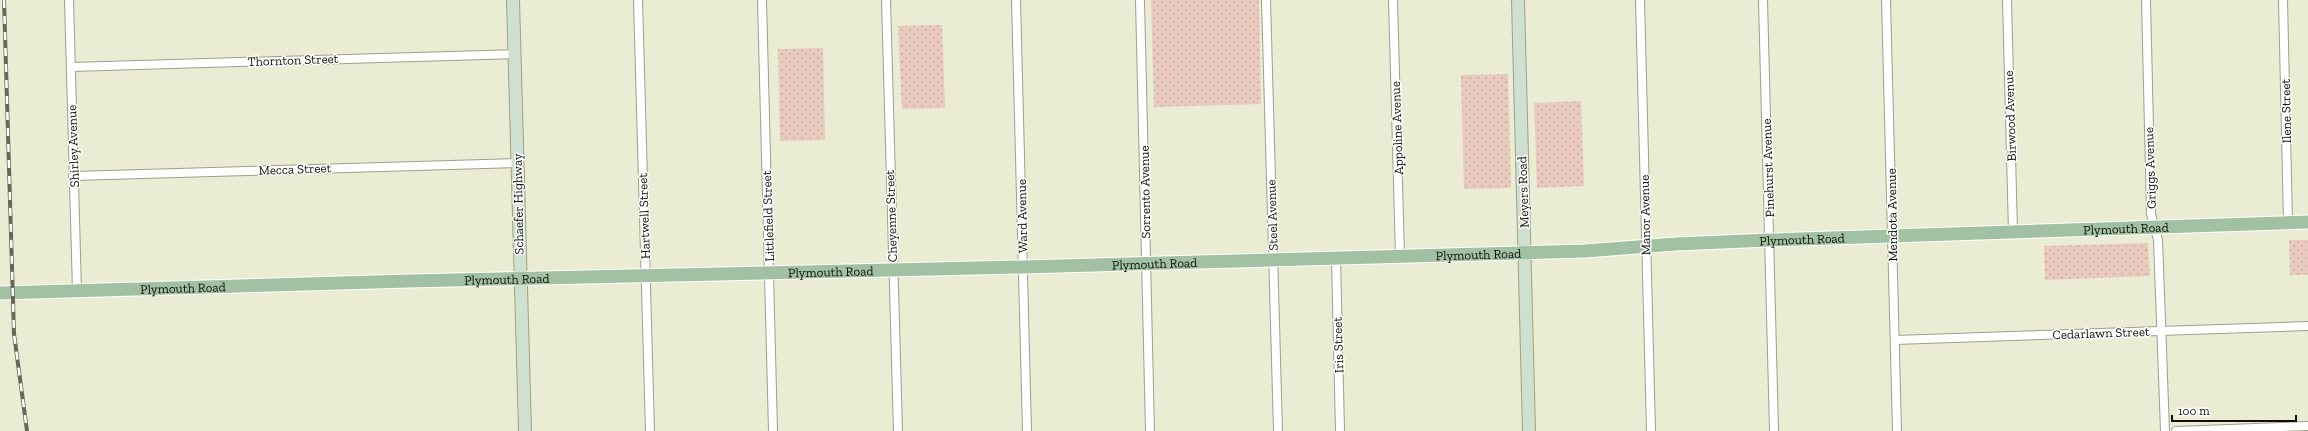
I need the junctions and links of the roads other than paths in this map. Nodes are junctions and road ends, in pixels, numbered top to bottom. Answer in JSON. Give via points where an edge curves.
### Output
{"nodes":[{"id":1,"x":69,"y":0,"type":"edge"},
{"id":2,"x":513,"y":0,"type":"edge"},
{"id":3,"x":638,"y":0,"type":"edge"},
{"id":4,"x":762,"y":0,"type":"edge"},
{"id":5,"x":886,"y":0,"type":"edge"},
{"id":6,"x":1016,"y":0,"type":"edge"},
{"id":7,"x":1140,"y":0,"type":"edge"},
{"id":8,"x":1266,"y":0,"type":"edge"},
{"id":9,"x":1393,"y":0,"type":"edge"},
{"id":10,"x":1518,"y":0,"type":"edge"},
{"id":11,"x":1640,"y":0,"type":"edge"},
{"id":12,"x":1763,"y":0,"type":"edge"},
{"id":13,"x":1886,"y":0,"type":"edge"},
{"id":14,"x":2007,"y":0,"type":"edge"},
{"id":15,"x":2146,"y":0,"type":"edge"},
{"id":16,"x":2283,"y":0,"type":"edge"},
{"id":17,"x":514,"y":54,"type":"junction"},
{"id":18,"x":71,"y":66,"type":"junction"},
{"id":19,"x":517,"y":163,"type":"junction"},
{"id":20,"x":74,"y":176,"type":"junction"},
{"id":21,"x":2288,"y":222,"type":"junction"},
{"id":22,"x":2308,"y":222,"type":"edge"},
{"id":23,"x":2154,"y":227,"type":"junction"},
{"id":24,"x":2013,"y":232,"type":"junction"},
{"id":25,"x":1892,"y":236,"type":"junction"},
{"id":26,"x":1770,"y":240,"type":"junction"},
{"id":27,"x":1646,"y":246,"type":"junction"},
{"id":28,"x":1524,"y":253,"type":"junction"},
{"id":29,"x":1400,"y":256,"type":"junction"},
{"id":30,"x":1336,"y":258,"type":"junction"},
{"id":31,"x":1273,"y":260,"type":"junction"},
{"id":32,"x":1146,"y":264,"type":"junction"},
{"id":33,"x":1023,"y":267,"type":"junction"},
{"id":34,"x":893,"y":270,"type":"junction"},
{"id":35,"x":769,"y":273,"type":"junction"},
{"id":36,"x":645,"y":276,"type":"junction"},
{"id":37,"x":520,"y":279,"type":"junction"},
{"id":38,"x":76,"y":291,"type":"junction"},
{"id":39,"x":0,"y":293,"type":"edge"},
{"id":40,"x":2308,"y":326,"type":"edge"},
{"id":41,"x":2161,"y":331,"type":"junction"},
{"id":42,"x":1895,"y":340,"type":"junction"},
{"id":43,"x":2308,"y":426,"type":"edge"},
{"id":44,"x":525,"y":431,"type":"edge"},
{"id":45,"x":650,"y":431,"type":"edge"},
{"id":46,"x":774,"y":431,"type":"edge"},
{"id":47,"x":898,"y":431,"type":"edge"},
{"id":48,"x":1027,"y":431,"type":"edge"},
{"id":49,"x":1150,"y":431,"type":"edge"},
{"id":50,"x":1278,"y":431,"type":"edge"},
{"id":51,"x":1340,"y":431,"type":"edge"},
{"id":52,"x":1529,"y":431,"type":"edge"},
{"id":53,"x":1650,"y":431,"type":"edge"},
{"id":54,"x":1774,"y":431,"type":"edge"},
{"id":55,"x":1897,"y":431,"type":"edge"},
{"id":56,"x":2165,"y":431,"type":"edge"},
{"id":57,"x":2176,"y":431,"type":"edge"}],
"edges":[{"from":1,"to":18,"type":"street","name":"Shirley Avenue"},
{"from":2,"to":17,"type":"street","name":"Schaefer Highway"},
{"from":3,"to":36,"type":"street","name":"Hartwell Street"},
{"from":4,"to":35,"type":"street","name":"Littlefield Street"},
{"from":5,"to":34,"type":"street","name":"Cheyenne Street"},
{"from":6,"to":33,"type":"street","name":"Ward Avenue"},
{"from":7,"to":32,"type":"street","name":"Sorrento Avenue"},
{"from":8,"to":31,"type":"street","name":"Steel Avenue"},
{"from":9,"to":29,"type":"street","name":"Appoline Avenue"},
{"from":10,"to":28,"type":"street","name":"Meyers Road"},
{"from":11,"to":27,"type":"street","name":"Manor Avenue"},
{"from":12,"to":26,"type":"street","name":"Pinehurst Avenue"},
{"from":13,"to":25,"type":"street","name":"Mendota Avenue"},
{"from":14,"to":24,"type":"street","name":"Birwood Avenue"},
{"from":15,"to":23,"type":"street","name":"Griggs Avenue","via":[[2151,214]]},
{"from":16,"to":21,"type":"street","name":"Ilene Street"},
{"from":17,"to":18,"type":"street","name":"Thornton Street"},
{"from":17,"to":19,"type":"street","name":"Schaefer Highway"},
{"from":18,"to":20,"type":"street","name":"Shirley Avenue"},
{"from":19,"to":20,"type":"street","name":"Mecca Street"},
{"from":19,"to":37,"type":"street","name":"Schaefer Highway"},
{"from":20,"to":38,"type":"street","name":"Shirley Avenue"},
{"from":21,"to":22,"type":"main road","name":"Plymouth Road"},
{"from":21,"to":23,"type":"main road","name":"Plymouth Road"},
{"from":23,"to":24,"type":"main road","name":"Plymouth Road"},
{"from":23,"to":41,"type":"street","name":"Griggs Avenue","via":[[2158,240]]},
{"from":24,"to":25,"type":"main road","name":"Plymouth Road"},
{"from":25,"to":26,"type":"main road","name":"Plymouth Road"},
{"from":25,"to":42,"type":"street","name":"Mendota Avenue"},
{"from":26,"to":27,"type":"main road","name":"Plymouth Road"},
{"from":26,"to":54,"type":"street","name":"Pinehurst Avenue"},
{"from":27,"to":28,"type":"main road","name":"Plymouth Road"},
{"from":27,"to":53,"type":"street","name":"Manor Avenue"},
{"from":28,"to":29,"type":"main road","name":"Plymouth Road"},
{"from":28,"to":52,"type":"street","name":"Meyers Road"},
{"from":29,"to":30,"type":"main road","name":"Plymouth Road"},
{"from":30,"to":31,"type":"main road","name":"Plymouth Road"},
{"from":30,"to":51,"type":"street","name":"Iris Street"},
{"from":31,"to":32,"type":"main road","name":"Plymouth Road"},
{"from":31,"to":50,"type":"street","name":"Steel Avenue"},
{"from":32,"to":33,"type":"main road","name":"Plymouth Road"},
{"from":32,"to":49,"type":"street","name":"Sorrento Avenue"},
{"from":33,"to":34,"type":"main road","name":"Plymouth Road"},
{"from":33,"to":48,"type":"street","name":"Ward Avenue"},
{"from":34,"to":35,"type":"main road","name":"Plymouth Road"},
{"from":34,"to":47,"type":"street","name":"Cheyenne Street"},
{"from":35,"to":36,"type":"main road","name":"Plymouth Road"},
{"from":35,"to":46,"type":"street","name":"Littlefield Street"},
{"from":36,"to":37,"type":"main road","name":"Plymouth Road"},
{"from":36,"to":45,"type":"street","name":"Hartwell Street"},
{"from":37,"to":38,"type":"main road","name":"Plymouth Road"},
{"from":37,"to":44,"type":"street","name":"Schaefer Highway"},
{"from":38,"to":39,"type":"main road","name":"Plymouth Road"},
{"from":40,"to":41,"type":"street","name":"Cedarlawn Street"},
{"from":41,"to":42,"type":"street","name":"Cedarlawn Street"},
{"from":41,"to":56,"type":"street","name":"Griggs Avenue"},
{"from":42,"to":55,"type":"street","name":"Mendota Avenue"},
{"from":43,"to":57,"type":"street"}]}
